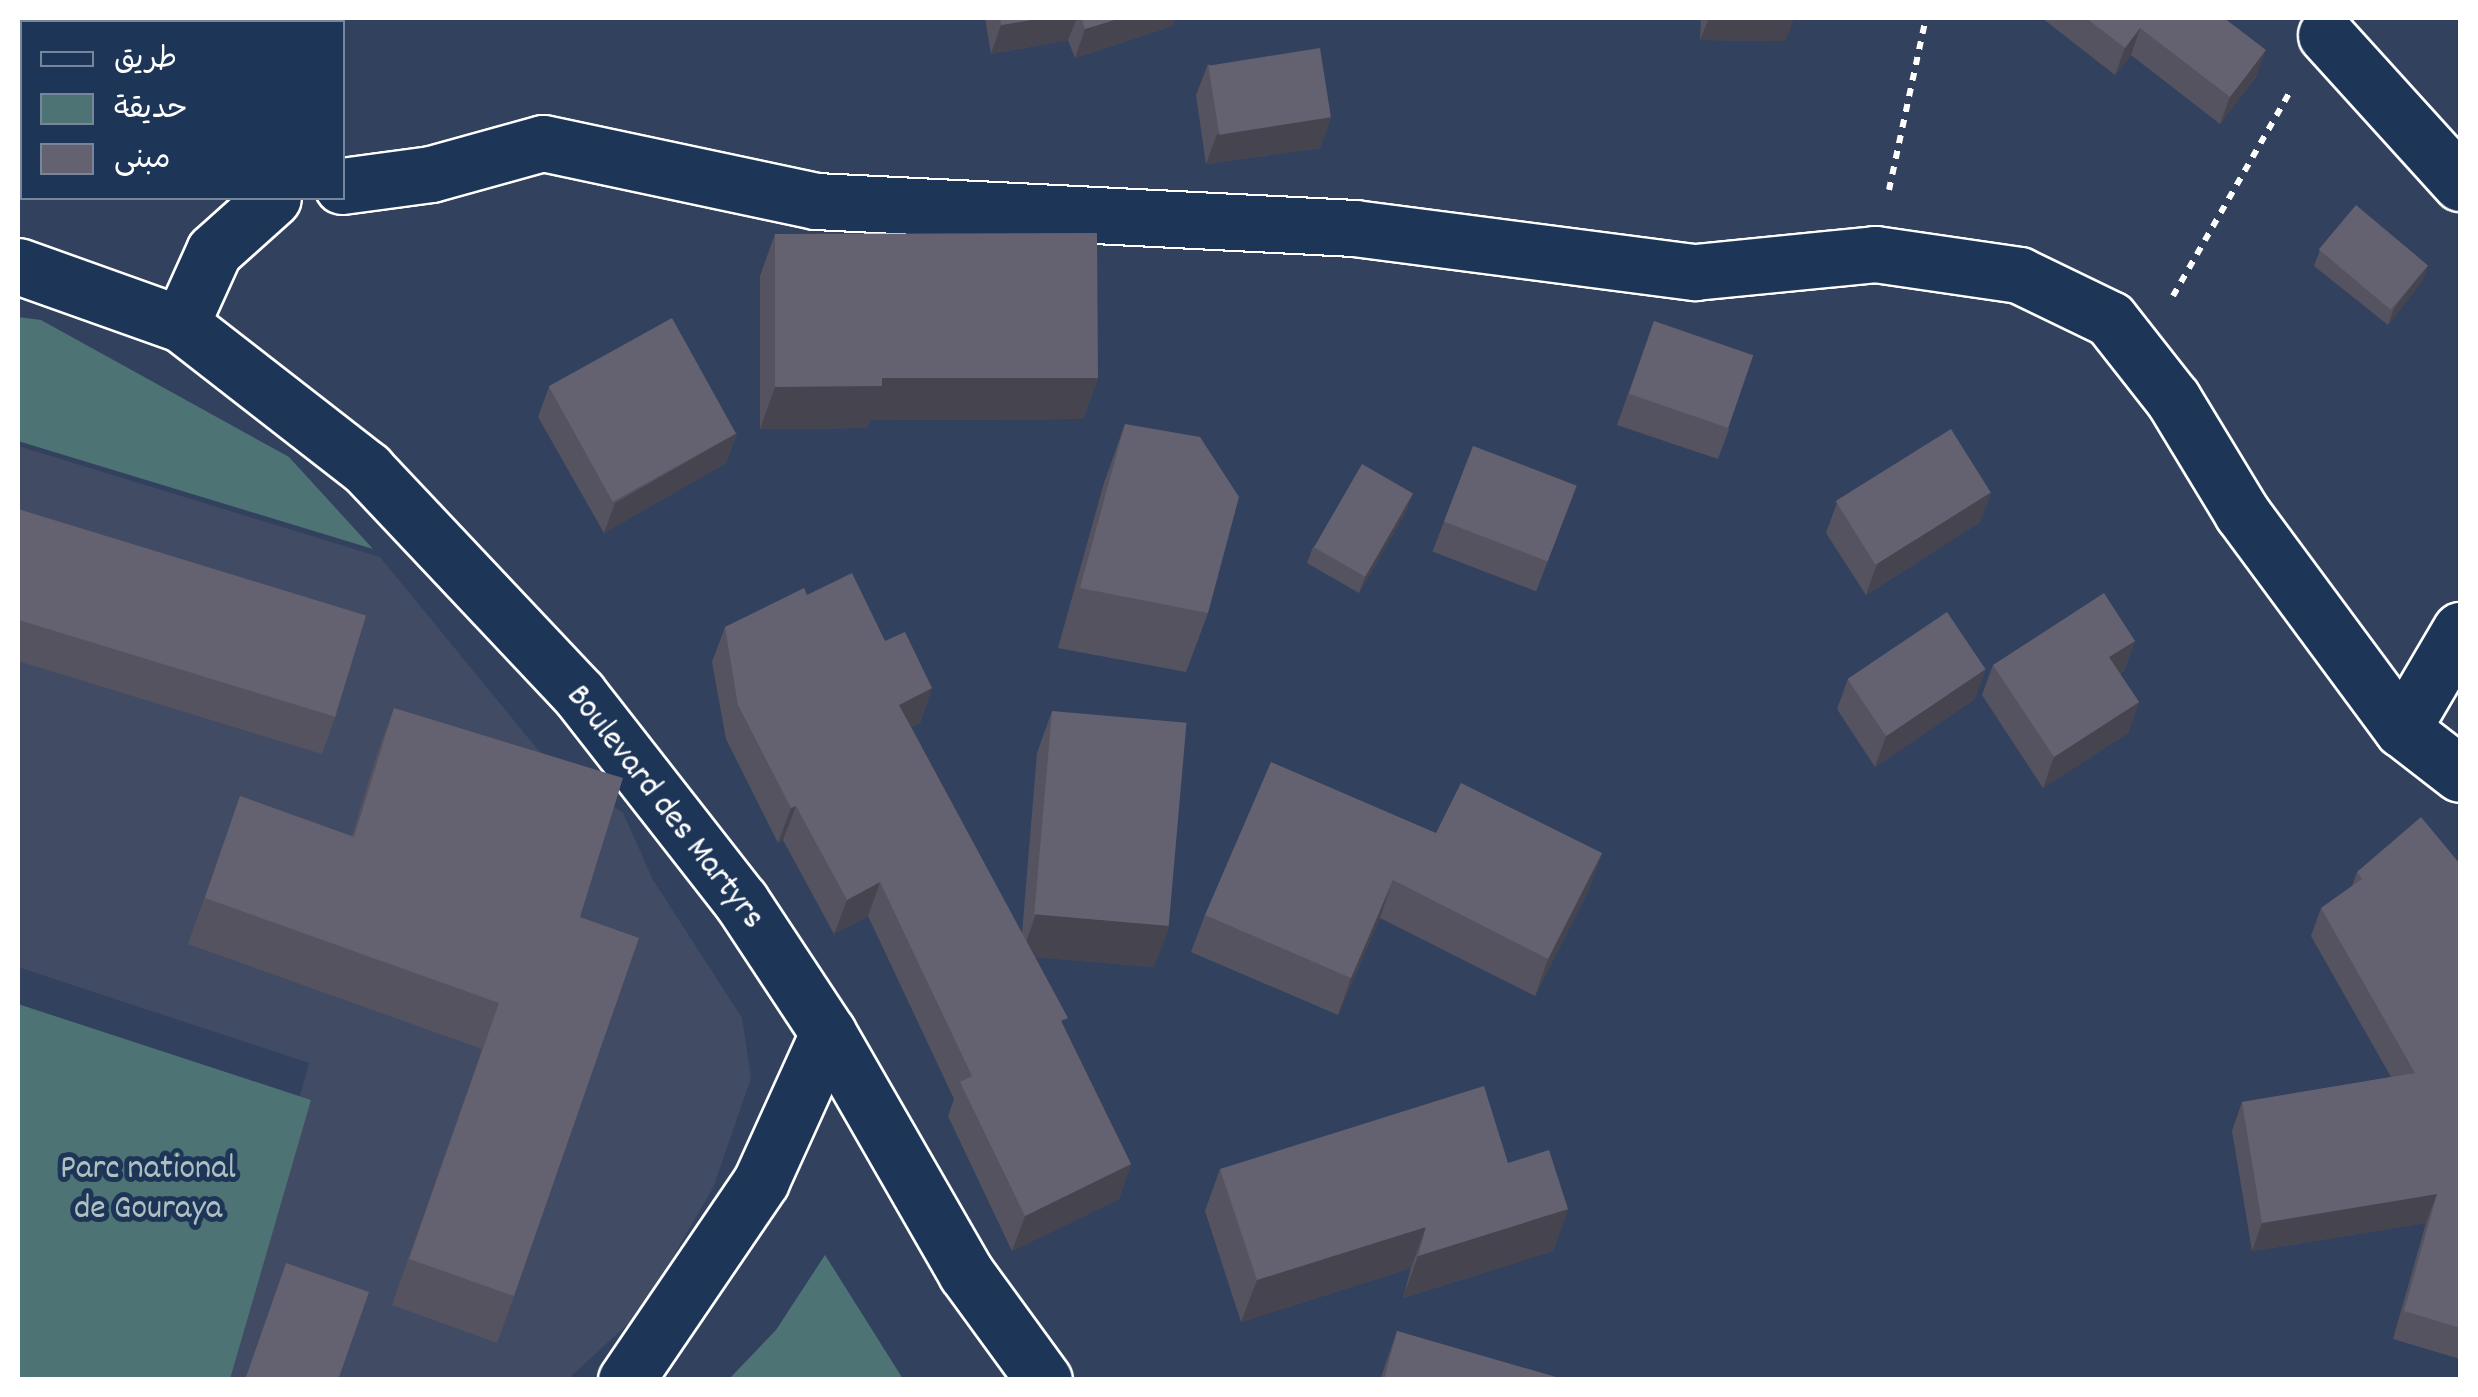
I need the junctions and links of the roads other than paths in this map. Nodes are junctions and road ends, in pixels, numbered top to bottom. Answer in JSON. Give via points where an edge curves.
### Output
{"nodes":[{"id":1,"x":2326,"y":36,"type":"road end"},
{"id":2,"x":2460,"y":183,"type":"edge"},
{"id":3,"x":345,"y":186,"type":"edge"},
{"id":4,"x":271,"y":200,"type":"edge"},
{"id":5,"x":18,"y":266,"type":"edge"},
{"id":6,"x":181,"y":324,"type":"junction"},
{"id":7,"x":2460,"y":630,"type":"edge"},
{"id":8,"x":2402,"y":729,"type":"junction"},
{"id":9,"x":2460,"y":774,"type":"edge"},
{"id":10,"x":828,"y":1033,"type":"junction"},
{"id":11,"x":626,"y":1380,"type":"edge"},
{"id":12,"x":1044,"y":1380,"type":"edge"}],
"edges":[{"from":1,"to":2,"type":"street"},
{"from":3,"to":8,"type":"street","via":[[431,174],[543,143],[816,201],[1354,228],[1695,272],[1875,254],[2019,275],[2110,319],[2144,358],[2242,513]]},
{"from":4,"to":6,"type":"street","via":[[214,251]]},
{"from":5,"to":6,"type":"street","name":"Boulevard des Martyrs"},
{"from":6,"to":10,"type":"street","name":"Boulevard des Martyrs","via":[[368,469],[578,694],[741,901]]},
{"from":7,"to":8,"type":"street"},
{"from":8,"to":9,"type":"street"},
{"from":10,"to":11,"type":"street","via":[[761,1181]]},
{"from":10,"to":12,"type":"street","name":"Boulevard des Martyrs","via":[[966,1273]]}]}
